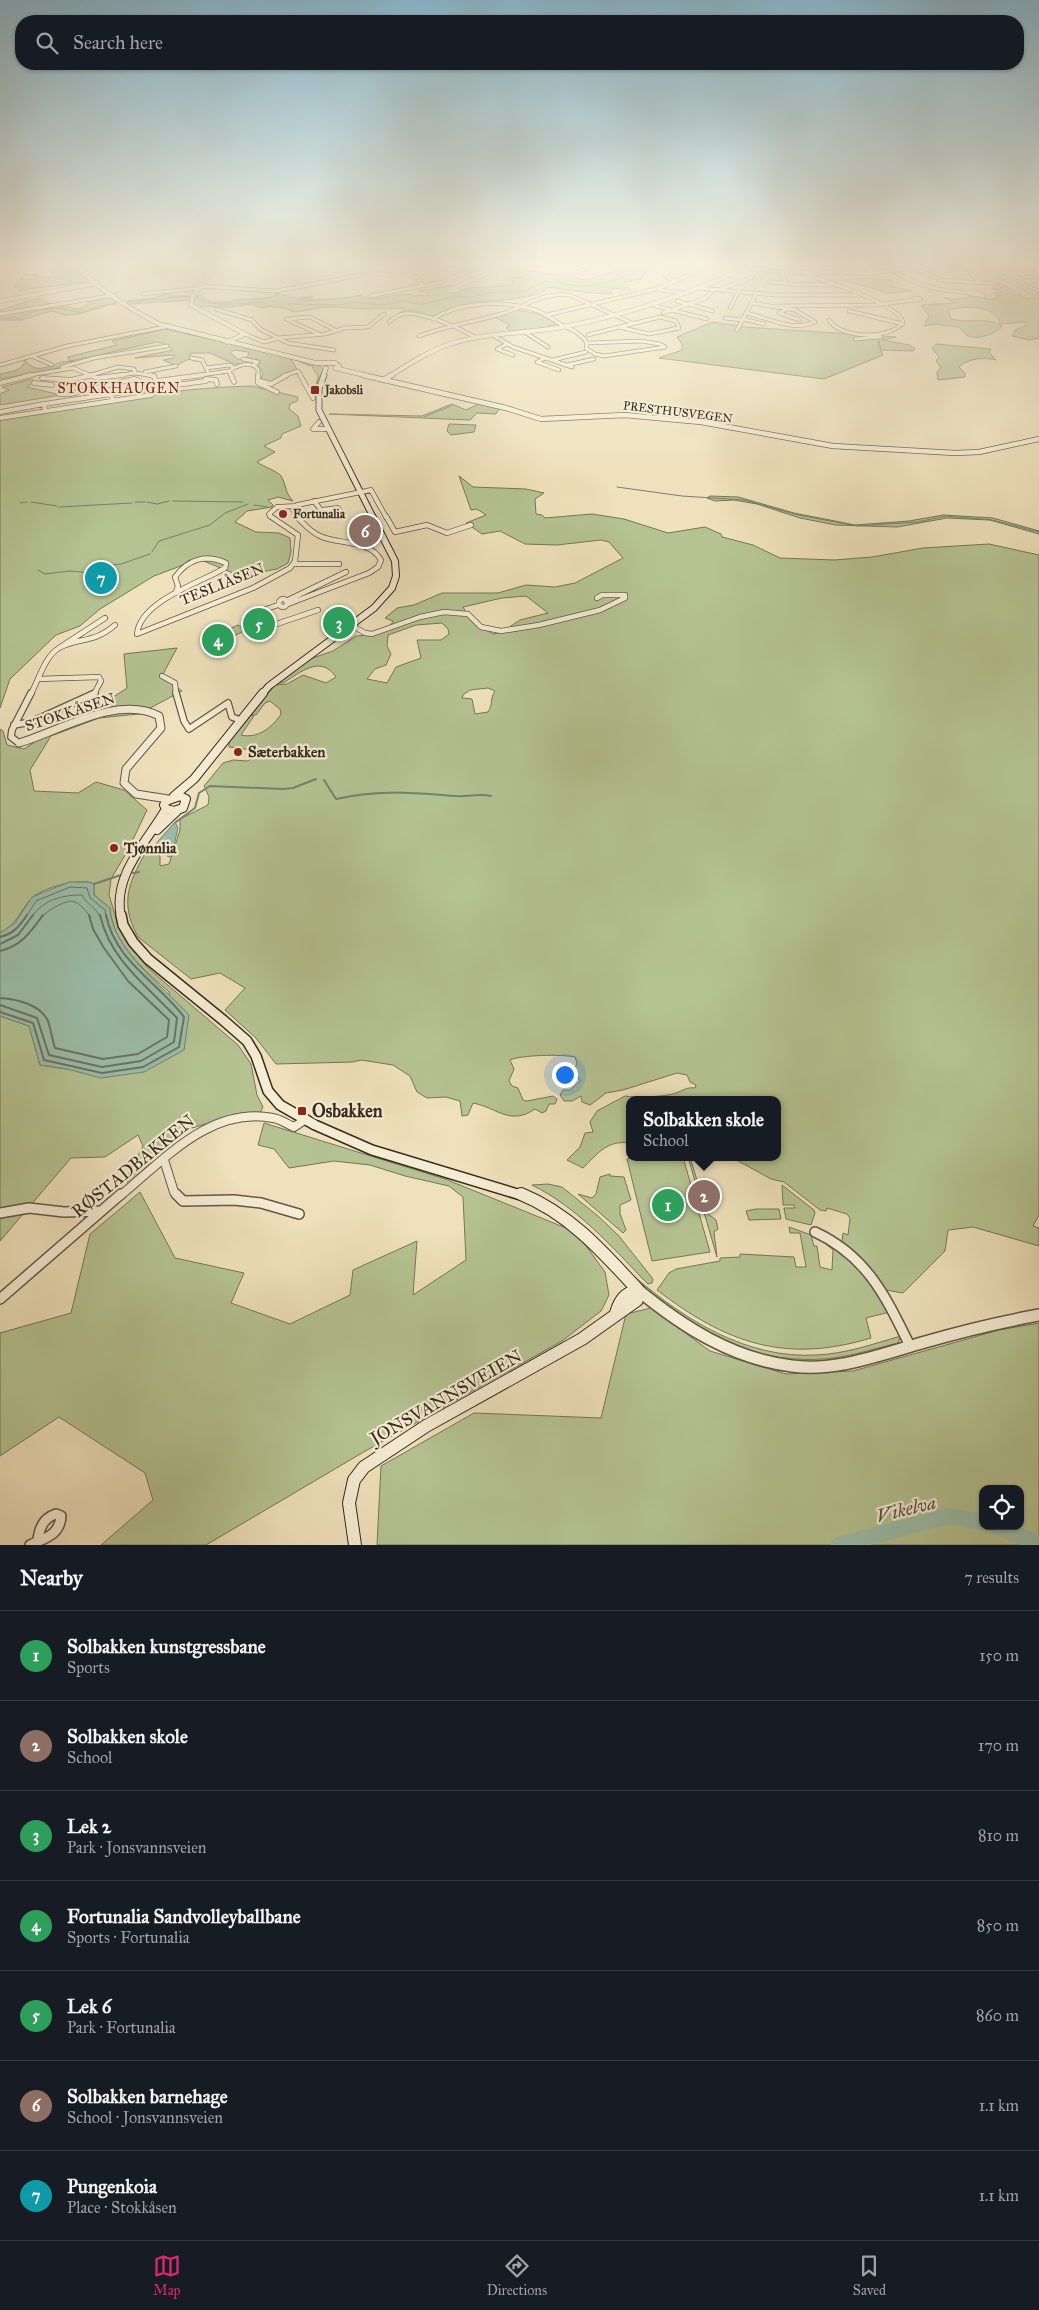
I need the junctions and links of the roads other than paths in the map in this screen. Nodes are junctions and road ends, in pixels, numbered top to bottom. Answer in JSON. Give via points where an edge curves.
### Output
{"nodes":[{"id":1,"x":127,"y":335,"type":"edge"},
{"id":2,"x":205,"y":335,"type":"edge"},
{"id":3,"x":206,"y":335,"type":"edge"},
{"id":4,"x":241,"y":335,"type":"edge"},
{"id":5,"x":242,"y":335,"type":"edge"},
{"id":6,"x":246,"y":335,"type":"edge"},
{"id":7,"x":271,"y":335,"type":"edge"},
{"id":8,"x":320,"y":335,"type":"edge"},
{"id":9,"x":469,"y":335,"type":"edge"},
{"id":10,"x":504,"y":335,"type":"edge"},
{"id":11,"x":529,"y":335,"type":"edge"},
{"id":12,"x":582,"y":335,"type":"edge"},
{"id":13,"x":883,"y":335,"type":"edge"},
{"id":14,"x":494,"y":336,"type":"junction"},
{"id":15,"x":236,"y":337,"type":"junction"},
{"id":16,"x":278,"y":338,"type":"junction"},
{"id":17,"x":477,"y":338,"type":"junction"},
{"id":18,"x":222,"y":339,"type":"junction"},
{"id":19,"x":855,"y":339,"type":"dead end"},
{"id":20,"x":229,"y":341,"type":"junction"},
{"id":21,"x":587,"y":343,"type":"junction"},
{"id":22,"x":506,"y":344,"type":"junction"},
{"id":23,"x":167,"y":346,"type":"dead end"},
{"id":24,"x":548,"y":347,"type":"dead end"},
{"id":25,"x":334,"y":350,"type":"dead end"},
{"id":26,"x":586,"y":352,"type":"dead end"},
{"id":27,"x":513,"y":355,"type":"dead end"},
{"id":28,"x":32,"y":356,"type":"junction"},
{"id":29,"x":191,"y":358,"type":"dead end"},
{"id":30,"x":545,"y":358,"type":"junction"},
{"id":31,"x":243,"y":359,"type":"dead end"},
{"id":32,"x":594,"y":359,"type":"dead end"},
{"id":33,"x":553,"y":360,"type":"junction"},
{"id":34,"x":0,"y":365,"type":"edge"},
{"id":35,"x":52,"y":365,"type":"dead end"},
{"id":36,"x":254,"y":365,"type":"junction"},
{"id":37,"x":567,"y":365,"type":"junction"},
{"id":38,"x":176,"y":366,"type":"dead end"},
{"id":39,"x":572,"y":367,"type":"dead end"},
{"id":40,"x":162,"y":368,"type":"junction"},
{"id":41,"x":206,"y":368,"type":"junction"},
{"id":42,"x":234,"y":368,"type":"junction"},
{"id":43,"x":326,"y":368,"type":"junction"},
{"id":44,"x":335,"y":368,"type":"junction"},
{"id":45,"x":62,"y":369,"type":"junction"},
{"id":46,"x":559,"y":370,"type":"dead end"},
{"id":47,"x":229,"y":371,"type":"junction"},
{"id":48,"x":135,"y":373,"type":"junction"},
{"id":49,"x":144,"y":373,"type":"junction"},
{"id":50,"x":122,"y":374,"type":"junction"},
{"id":51,"x":209,"y":374,"type":"junction"},
{"id":52,"x":90,"y":375,"type":"junction"},
{"id":53,"x":204,"y":375,"type":"junction"},
{"id":54,"x":42,"y":378,"type":"dead end"},
{"id":55,"x":52,"y":379,"type":"junction"},
{"id":56,"x":171,"y":379,"type":"junction"},
{"id":57,"x":206,"y":380,"type":"junction"},
{"id":58,"x":383,"y":380,"type":"junction"},
{"id":59,"x":124,"y":381,"type":"junction"},
{"id":60,"x":156,"y":381,"type":"junction"},
{"id":61,"x":260,"y":381,"type":"junction"},
{"id":62,"x":234,"y":382,"type":"dead end"},
{"id":63,"x":0,"y":383,"type":"edge"},
{"id":64,"x":34,"y":383,"type":"dead end"},
{"id":65,"x":187,"y":383,"type":"junction"},
{"id":66,"x":45,"y":384,"type":"junction"},
{"id":67,"x":217,"y":384,"type":"dead end"},
{"id":68,"x":52,"y":385,"type":"dead end"},
{"id":69,"x":158,"y":387,"type":"junction"},
{"id":70,"x":189,"y":388,"type":"dead end"},
{"id":71,"x":140,"y":389,"type":"junction"},
{"id":72,"x":277,"y":392,"type":"dead end"},
{"id":73,"x":59,"y":394,"type":"dead end"},
{"id":74,"x":111,"y":394,"type":"junction"},
{"id":75,"x":313,"y":398,"type":"dead end"},
{"id":76,"x":112,"y":400,"type":"junction"},
{"id":77,"x":44,"y":404,"type":"junction"},
{"id":78,"x":45,"y":410,"type":"junction"},
{"id":79,"x":0,"y":412,"type":"edge"},
{"id":80,"x":0,"y":418,"type":"edge"},
{"id":81,"x":319,"y":422,"type":"dead end"},
{"id":82,"x":328,"y":429,"type":"junction"},
{"id":83,"x":1039,"y":439,"type":"edge"},
{"id":84,"x":359,"y":491,"type":"junction"},
{"id":85,"x":314,"y":501,"type":"junction"},
{"id":86,"x":295,"y":506,"type":"junction"},
{"id":87,"x":321,"y":510,"type":"dead end"},
{"id":88,"x":471,"y":524,"type":"dead end"},
{"id":89,"x":294,"y":564,"type":"junction"},
{"id":90,"x":338,"y":564,"type":"dead end"},
{"id":91,"x":290,"y":568,"type":"junction"},
{"id":92,"x":346,"y":572,"type":"dead end"},
{"id":93,"x":282,"y":576,"type":"dead end"},
{"id":94,"x":176,"y":592,"type":"junction"},
{"id":95,"x":597,"y":598,"type":"dead end"},
{"id":96,"x":287,"y":602,"type":"junction"},
{"id":97,"x":318,"y":610,"type":"dead end"},
{"id":98,"x":105,"y":618,"type":"dead end"},
{"id":99,"x":115,"y":625,"type":"dead end"},
{"id":100,"x":351,"y":625,"type":"junction"},
{"id":101,"x":59,"y":648,"type":"junction"},
{"id":102,"x":162,"y":676,"type":"dead end"},
{"id":103,"x":38,"y":679,"type":"junction"},
{"id":104,"x":240,"y":720,"type":"junction"},
{"id":105,"x":14,"y":725,"type":"junction"},
{"id":106,"x":19,"y":743,"type":"joint"},
{"id":107,"x":194,"y":779,"type":"junction"},
{"id":108,"x":185,"y":798,"type":"junction"},
{"id":109,"x":168,"y":802,"type":"junction"},
{"id":110,"x":177,"y":811,"type":"junction"},
{"id":111,"x":148,"y":838,"type":"junction"},
{"id":112,"x":306,"y":1119,"type":"junction"},
{"id":113,"x":164,"y":1160,"type":"junction"},
{"id":114,"x":101,"y":1211,"type":"junction"},
{"id":115,"x":0,"y":1214,"type":"edge"},
{"id":116,"x":299,"y":1214,"type":"dead end"},
{"id":117,"x":816,"y":1232,"type":"dead end"},
{"id":118,"x":638,"y":1290,"type":"junction"},
{"id":119,"x":0,"y":1299,"type":"edge"},
{"id":120,"x":1039,"y":1315,"type":"edge"},
{"id":121,"x":910,"y":1346,"type":"junction"},
{"id":122,"x":355,"y":1545,"type":"edge"}],
"edges":[{"from":1,"to":28,"type":"street"},
{"from":2,"to":20,"type":"main road"},
{"from":3,"to":18,"type":"main road"},
{"from":4,"to":15,"type":"street"},
{"from":5,"to":20,"type":"street"},
{"from":6,"to":16,"type":"street","via":[[262,342]]},
{"from":7,"to":16,"type":"street"},
{"from":8,"to":16,"type":"street"},
{"from":9,"to":17,"type":"street"},
{"from":10,"to":14,"type":"street"},
{"from":11,"to":24,"type":"street"},
{"from":12,"to":21,"type":"street"},
{"from":13,"to":19,"type":"street"},
{"from":14,"to":17,"type":"street"},
{"from":14,"to":22,"type":"street"},
{"from":15,"to":18,"type":"street"},
{"from":15,"to":20,"type":"street"},
{"from":16,"to":25,"type":"street","via":[[292,344]]},
{"from":17,"to":58,"type":"street","via":[[455,342],[432,352]]},
{"from":18,"to":20,"type":"main road"},
{"from":20,"to":43,"type":"main road"},
{"from":21,"to":21,"type":"street","via":[[586,348],[604,356],[665,348],[661,343],[646,342]]},
{"from":22,"to":27,"type":"street","via":[[497,349]]},
{"from":22,"to":30,"type":"street"},
{"from":23,"to":45,"type":"street","via":[[91,358]]},
{"from":26,"to":33,"type":"street"},
{"from":28,"to":34,"type":"street"},
{"from":28,"to":35,"type":"street"},
{"from":29,"to":41,"type":"street","via":[[202,360]]},
{"from":30,"to":33,"type":"street"},
{"from":30,"to":46,"type":"street","via":[[537,362]]},
{"from":31,"to":36,"type":"street","via":[[258,362]]},
{"from":32,"to":37,"type":"street"},
{"from":33,"to":37,"type":"street"},
{"from":36,"to":42,"type":"street","via":[[242,364]]},
{"from":36,"to":61,"type":"street"},
{"from":37,"to":39,"type":"street"},
{"from":38,"to":40,"type":"street"},
{"from":40,"to":49,"type":"street"},
{"from":40,"to":56,"type":"street"},
{"from":41,"to":42,"type":"street","via":[[229,365]]},
{"from":41,"to":51,"type":"street"},
{"from":42,"to":47,"type":"street"},
{"from":43,"to":44,"type":"main road"},
{"from":43,"to":44,"type":"main road","via":[[335,363]]},
{"from":43,"to":82,"type":"main road","via":[[318,399],[319,410]]},
{"from":44,"to":58,"type":"street","name":"PRESTHUSVEGEN"},
{"from":45,"to":52,"type":"street","via":[[76,368]]},
{"from":45,"to":63,"type":"street"},
{"from":47,"to":51,"type":"street"},
{"from":47,"to":62,"type":"street"},
{"from":48,"to":49,"type":"street"},
{"from":48,"to":50,"type":"street"},
{"from":48,"to":52,"type":"street","via":[[134,369],[128,368]]},
{"from":49,"to":60,"type":"street","via":[[153,375]]},
{"from":50,"to":52,"type":"street","via":[[98,378]]},
{"from":50,"to":59,"type":"street"},
{"from":51,"to":53,"type":"street"},
{"from":52,"to":55,"type":"street","via":[[71,380]]},
{"from":53,"to":56,"type":"street"},
{"from":53,"to":57,"type":"street"},
{"from":54,"to":55,"type":"street"},
{"from":55,"to":66,"type":"street"},
{"from":56,"to":60,"type":"street"},
{"from":57,"to":65,"type":"street"},
{"from":57,"to":67,"type":"street","via":[[215,380]]},
{"from":58,"to":83,"type":"street","name":"PRESTHUSVEGEN","via":[[536,418],[609,414],[685,420],[848,448],[970,453]]},
{"from":59,"to":71,"type":"street","via":[[137,379]]},
{"from":59,"to":73,"type":"street"},
{"from":60,"to":69,"type":"street"},
{"from":61,"to":72,"type":"street","via":[[259,384]]},
{"from":61,"to":75,"type":"street","via":[[272,383],[298,371]]},
{"from":64,"to":66,"type":"street"},
{"from":65,"to":69,"type":"street"},
{"from":65,"to":70,"type":"street"},
{"from":66,"to":68,"type":"street"},
{"from":69,"to":71,"type":"street"},
{"from":69,"to":76,"type":"street","via":[[153,394]]},
{"from":71,"to":74,"type":"street"},
{"from":74,"to":76,"type":"street"},
{"from":74,"to":77,"type":"street"},
{"from":76,"to":78,"type":"street"},
{"from":77,"to":78,"type":"street"},
{"from":77,"to":79,"type":"street"},
{"from":78,"to":80,"type":"street"},
{"from":81,"to":82,"type":"street","via":[[313,429]]},
{"from":82,"to":84,"type":"main road"},
{"from":84,"to":85,"type":"street"},
{"from":84,"to":88,"type":"street","via":[[372,492],[395,532],[427,525],[448,532]]},
{"from":84,"to":100,"type":"main road","via":[[392,554],[397,573],[386,598]]},
{"from":85,"to":86,"type":"street"},
{"from":85,"to":87,"type":"street"},
{"from":86,"to":89,"type":"street","via":[[275,508],[269,516],[291,527],[298,535]]},
{"from":86,"to":96,"type":"street","via":[[294,514],[317,535],[370,548],[379,554],[381,560],[378,567],[369,572]]},
{"from":89,"to":90,"type":"street"},
{"from":89,"to":91,"type":"street","name":"TESLIÅSEN"},
{"from":91,"to":93,"type":"street","name":"TESLIÅSEN","via":[[294,571]]},
{"from":91,"to":94,"type":"street","name":"TESLIÅSEN","via":[[237,595],[164,620],[136,634],[137,624],[147,611]]},
{"from":92,"to":96,"type":"street"},
{"from":94,"to":94,"type":"street","via":[[219,572],[226,563],[212,559],[191,561],[175,575]]},
{"from":95,"to":100,"type":"street","via":[[625,595],[625,598],[600,610],[501,631],[487,630],[477,625],[468,614],[454,612],[415,619],[372,634]]},
{"from":96,"to":97,"type":"street","via":[[252,615],[247,624],[254,629],[265,629]]},
{"from":98,"to":101,"type":"street","name":"STOKKÅSEN"},
{"from":99,"to":101,"type":"street","via":[[98,637]]},
{"from":100,"to":104,"type":"main road","via":[[273,682]]},
{"from":101,"to":103,"type":"street","name":"STOKKÅSEN"},
{"from":102,"to":104,"type":"street","via":[[175,683],[175,695],[189,729],[228,703],[232,717]]},
{"from":103,"to":105,"type":"street","name":"STOKKÅSEN"},
{"from":103,"to":105,"type":"street","name":"STOKKÅSEN","via":[[94,676],[101,681],[94,695],[31,722]]},
{"from":104,"to":107,"type":"main road"},
{"from":105,"to":106,"type":"street","name":"STOKKÅSEN","via":[[11,737]]},
{"from":106,"to":109,"type":"street","name":"STOKKÅSEN","via":[[106,713],[132,708],[150,710],[160,719],[160,731],[129,766],[124,783],[130,791]]},
{"from":107,"to":108,"type":"main road"},
{"from":107,"to":109,"type":"main road"},
{"from":108,"to":109,"type":"main road"},
{"from":108,"to":110,"type":"main road","via":[[185,806]]},
{"from":109,"to":110,"type":"main road"},
{"from":109,"to":111,"type":"main road"},
{"from":110,"to":111,"type":"main road"},
{"from":111,"to":112,"type":"main road","via":[[132,861],[123,882],[118,907],[125,933],[157,967],[238,1032],[254,1050],[273,1100]]},
{"from":112,"to":113,"type":"street","name":"RØSTADBAKKEN","via":[[294,1127],[280,1120],[265,1118],[222,1121],[195,1134]]},
{"from":112,"to":118,"type":"main road","via":[[381,1153],[508,1188],[542,1204],[575,1226]]},
{"from":113,"to":114,"type":"street","name":"RØSTADBAKKEN"},
{"from":113,"to":116,"type":"street","via":[[174,1192],[183,1201],[261,1203]]},
{"from":114,"to":115,"type":"street","via":[[64,1212],[30,1208]]},
{"from":114,"to":119,"type":"street","name":"RØSTADBAKKEN"},
{"from":117,"to":121,"type":"street","via":[[845,1248],[876,1281]]},
{"from":118,"to":121,"type":"street","via":[[714,1343],[772,1363],[830,1366]]},
{"from":118,"to":122,"type":"main road","name":"JONSVANNSVEIEN","via":[[637,1300],[582,1339],[420,1430],[364,1467],[354,1480],[349,1503]]},
{"from":120,"to":121,"type":"street"}]}
